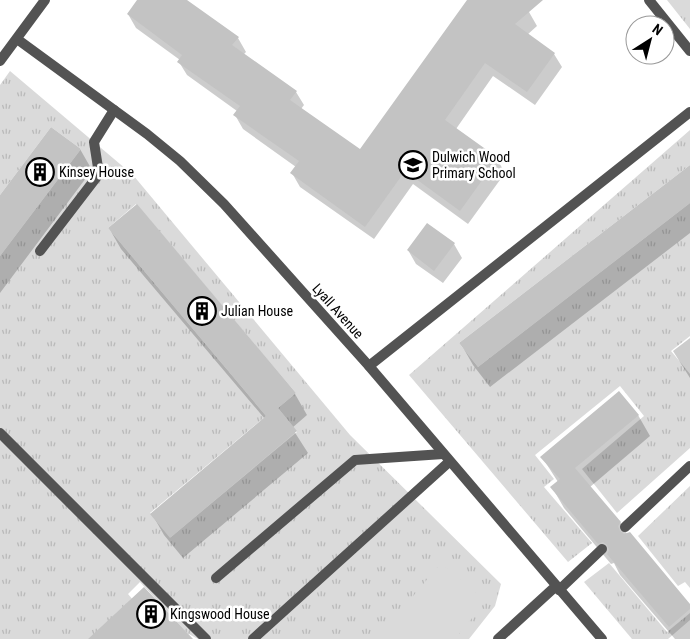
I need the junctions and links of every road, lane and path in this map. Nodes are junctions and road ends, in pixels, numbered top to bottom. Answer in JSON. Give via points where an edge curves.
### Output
{"nodes":[{"id":1,"x":45,"y":0,"type":"edge"},
{"id":2,"x":649,"y":0,"type":"edge"},
{"id":3,"x":17,"y":39,"type":"junction"},
{"id":4,"x":690,"y":51,"type":"edge"},
{"id":5,"x":0,"y":61,"type":"edge"},
{"id":6,"x":114,"y":110,"type":"junction"},
{"id":7,"x":690,"y":112,"type":"edge"},
{"id":8,"x":40,"y":251,"type":"dead end"},
{"id":9,"x":369,"y":366,"type":"junction"},
{"id":10,"x":0,"y":433,"type":"edge"},
{"id":11,"x":446,"y":458,"type":"junction"},
{"id":12,"x":690,"y":466,"type":"edge"},
{"id":13,"x":625,"y":527,"type":"dead end"},
{"id":14,"x":602,"y":548,"type":"dead end"},
{"id":15,"x":216,"y":578,"type":"dead end"},
{"id":16,"x":558,"y":588,"type":"junction"},
{"id":17,"x":206,"y":639,"type":"edge"},
{"id":18,"x":253,"y":639,"type":"edge"},
{"id":19,"x":498,"y":639,"type":"edge"},
{"id":20,"x":602,"y":639,"type":"edge"}],
"edges":[{"from":1,"to":3,"type":"street"},
{"from":2,"to":4,"type":"street"},
{"from":3,"to":5,"type":"street"},
{"from":3,"to":6,"type":"street","name":"Lyall Avenue"},
{"from":6,"to":8,"type":"street","via":[[94,142],[99,174]]},
{"from":6,"to":9,"type":"street","name":"Lyall Avenue","via":[[180,161],[224,204]]},
{"from":7,"to":9,"type":"street"},
{"from":9,"to":11,"type":"street","name":"Lyall Avenue"},
{"from":10,"to":17,"type":"street"},
{"from":11,"to":15,"type":"street","via":[[355,460]]},
{"from":11,"to":16,"type":"street","name":"Lyall Avenue"},
{"from":11,"to":18,"type":"street"},
{"from":12,"to":13,"type":"street"},
{"from":14,"to":16,"type":"street"},
{"from":16,"to":19,"type":"street"},
{"from":16,"to":20,"type":"street","name":"Lyall Avenue"}]}
